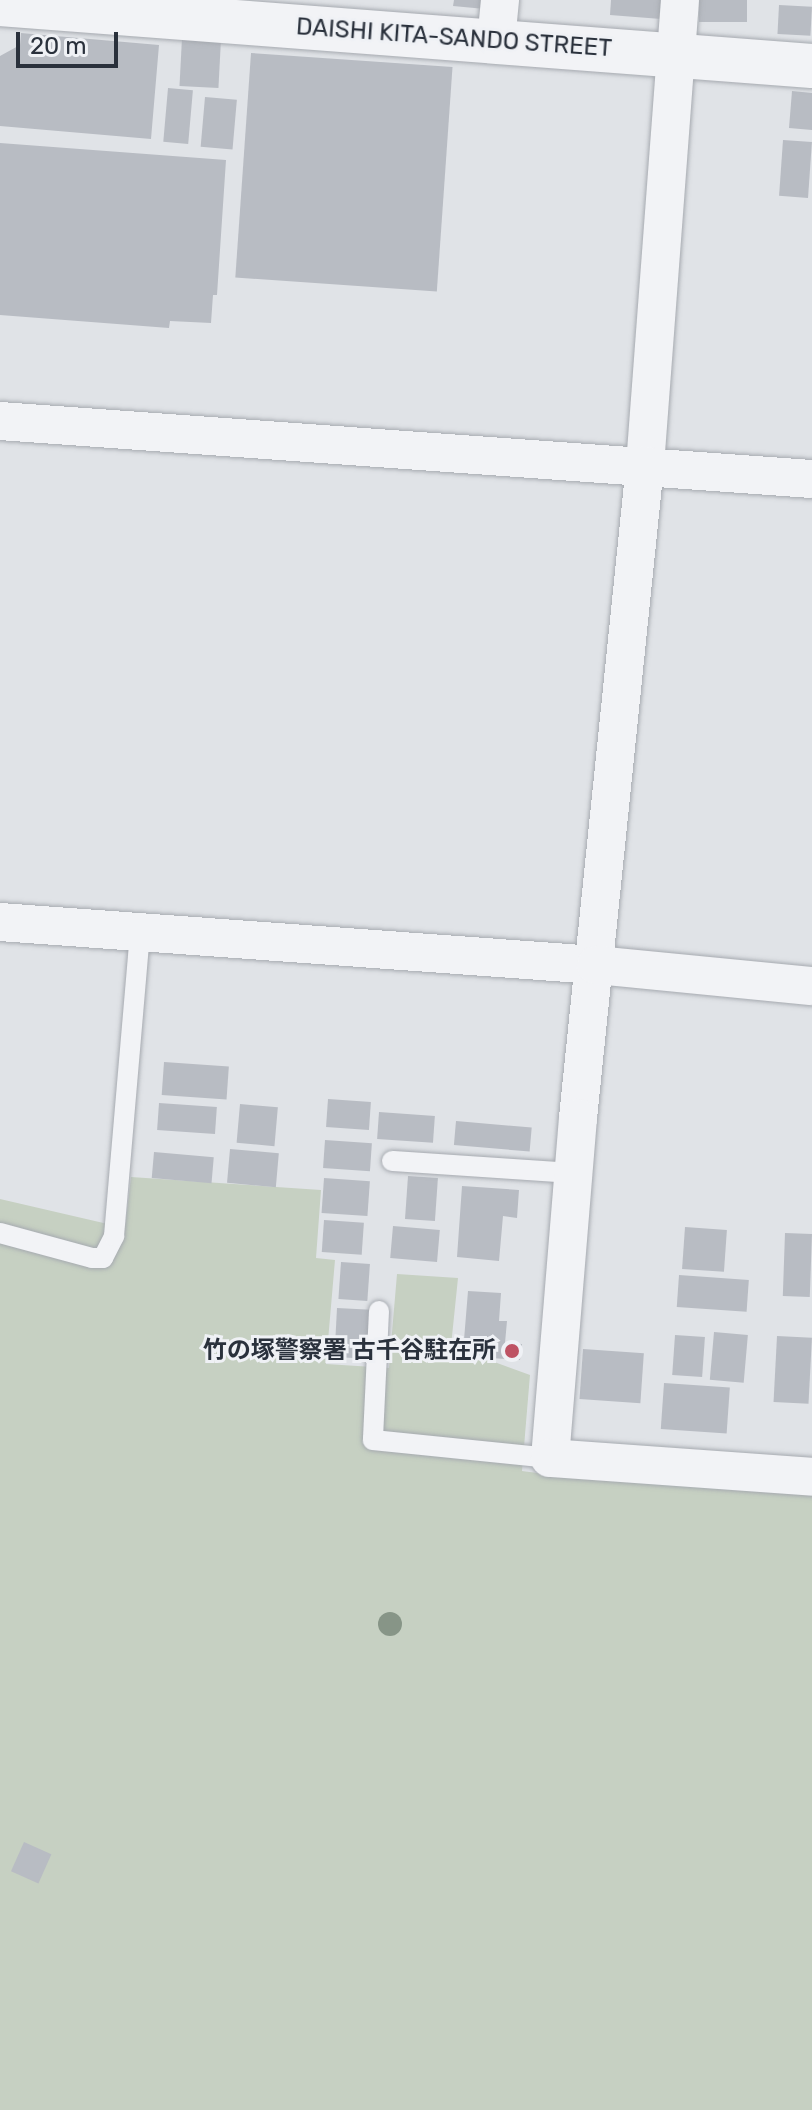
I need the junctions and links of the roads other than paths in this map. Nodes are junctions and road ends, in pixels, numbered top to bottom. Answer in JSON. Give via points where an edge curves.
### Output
{"nodes":[{"id":1,"x":680,"y":0,"type":"edge"},
{"id":2,"x":0,"y":4,"type":"edge"},
{"id":3,"x":498,"y":20,"type":"edge"},
{"id":4,"x":675,"y":54,"type":"junction"},
{"id":5,"x":812,"y":66,"type":"edge"},
{"id":6,"x":0,"y":421,"type":"edge"},
{"id":7,"x":645,"y":465,"type":"junction"},
{"id":8,"x":812,"y":479,"type":"edge"},
{"id":9,"x":0,"y":922,"type":"edge"},
{"id":10,"x":140,"y":934,"type":"junction"},
{"id":11,"x":596,"y":965,"type":"junction"},
{"id":12,"x":812,"y":986,"type":"edge"},
{"id":13,"x":392,"y":1161,"type":"dead end"},
{"id":14,"x":574,"y":1173,"type":"junction"},
{"id":15,"x":0,"y":1233,"type":"edge"},
{"id":16,"x":379,"y":1311,"type":"dead end"},
{"id":17,"x":550,"y":1458,"type":"junction"},
{"id":18,"x":812,"y":1477,"type":"edge"}],
"edges":[{"from":1,"to":4,"type":"street"},
{"from":2,"to":3,"type":"street","name":"DAISHI KITA-SANDO STREET"},
{"from":3,"to":4,"type":"street","name":"DAISHI KITA-SANDO STREET"},
{"from":4,"to":5,"type":"street","name":"DAISHI KITA-SANDO STREET"},
{"from":4,"to":7,"type":"street"},
{"from":6,"to":7,"type":"street"},
{"from":7,"to":8,"type":"street"},
{"from":7,"to":11,"type":"street"},
{"from":9,"to":10,"type":"street"},
{"from":10,"to":11,"type":"street"},
{"from":10,"to":15,"type":"lane","via":[[114,1236],[103,1258],[92,1258]]},
{"from":11,"to":12,"type":"street"},
{"from":11,"to":14,"type":"street"},
{"from":13,"to":14,"type":"lane"},
{"from":14,"to":17,"type":"street"},
{"from":16,"to":17,"type":"lane","via":[[373,1440]]},
{"from":17,"to":18,"type":"street"}]}
